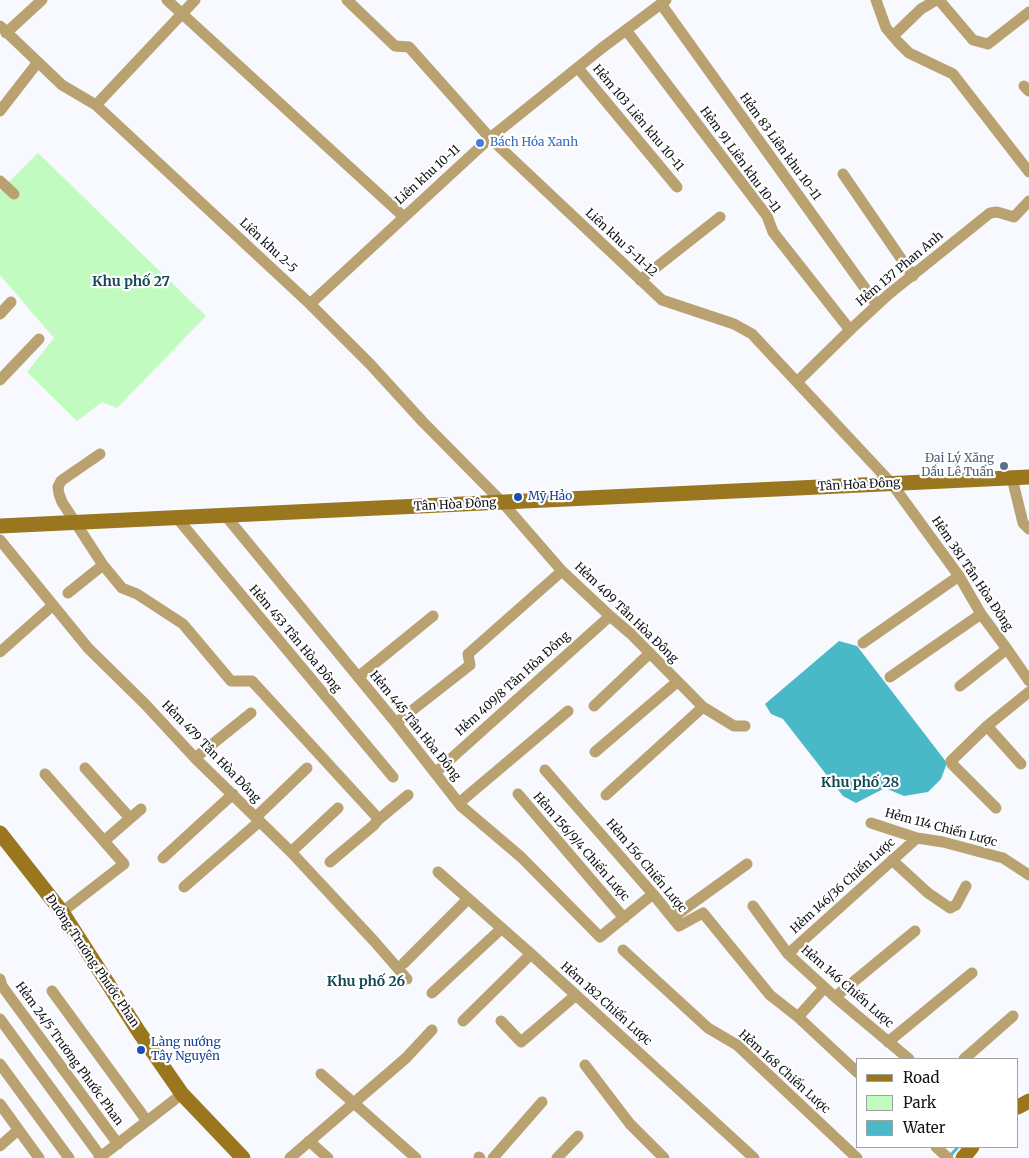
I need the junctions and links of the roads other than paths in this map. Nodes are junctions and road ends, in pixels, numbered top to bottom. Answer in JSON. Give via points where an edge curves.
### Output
{"nodes":[{"id":1,"x":42,"y":0,"type":"edge"},
{"id":2,"x":167,"y":0,"type":"edge"},
{"id":3,"x":195,"y":0,"type":"edge"},
{"id":4,"x":347,"y":0,"type":"edge"},
{"id":5,"x":876,"y":0,"type":"edge"},
{"id":6,"x":937,"y":0,"type":"edge"},
{"id":7,"x":664,"y":2,"type":"edge"},
{"id":8,"x":1029,"y":12,"type":"edge"},
{"id":9,"x":182,"y":14,"type":"junction"},
{"id":10,"x":3,"y":29,"type":"edge"},
{"id":11,"x":626,"y":30,"type":"junction"},
{"id":12,"x":893,"y":36,"type":"junction"},
{"id":13,"x":38,"y":62,"type":"junction"},
{"id":14,"x":578,"y":68,"type":"junction"},
{"id":15,"x":96,"y":105,"type":"junction"},
{"id":16,"x":0,"y":111,"type":"edge"},
{"id":17,"x":490,"y":138,"type":"junction"},
{"id":18,"x":1029,"y":172,"type":"edge"},
{"id":19,"x":843,"y":174,"type":"dead end"},
{"id":20,"x":0,"y":181,"type":"edge"},
{"id":21,"x":677,"y":187,"type":"dead end"},
{"id":22,"x":14,"y":194,"type":"dead end"},
{"id":23,"x":1027,"y":208,"type":"edge"},
{"id":24,"x":720,"y":216,"type":"dead end"},
{"id":25,"x":404,"y":217,"type":"junction"},
{"id":26,"x":913,"y":276,"type":"junction"},
{"id":27,"x":640,"y":280,"type":"junction"},
{"id":28,"x":11,"y":302,"type":"dead end"},
{"id":29,"x":310,"y":304,"type":"junction"},
{"id":30,"x":877,"y":305,"type":"junction"},
{"id":31,"x":0,"y":314,"type":"edge"},
{"id":32,"x":850,"y":330,"type":"junction"},
{"id":33,"x":39,"y":339,"type":"dead end"},
{"id":34,"x":0,"y":380,"type":"edge"},
{"id":35,"x":797,"y":382,"type":"junction"},
{"id":36,"x":100,"y":454,"type":"dead end"},
{"id":37,"x":1029,"y":477,"type":"edge"},
{"id":38,"x":1012,"y":478,"type":"junction"},
{"id":39,"x":892,"y":484,"type":"junction"},
{"id":40,"x":502,"y":502,"type":"junction"},
{"id":41,"x":224,"y":515,"type":"junction"},
{"id":42,"x":177,"y":518,"type":"junction"},
{"id":43,"x":74,"y":522,"type":"junction"},
{"id":44,"x":0,"y":526,"type":"edge"},
{"id":45,"x":1029,"y":529,"type":"edge"},
{"id":46,"x":0,"y":540,"type":"edge"},
{"id":47,"x":103,"y":565,"type":"junction"},
{"id":48,"x":562,"y":571,"type":"junction"},
{"id":49,"x":959,"y":576,"type":"junction"},
{"id":50,"x":68,"y":593,"type":"dead end"},
{"id":51,"x":52,"y":606,"type":"junction"},
{"id":52,"x":981,"y":614,"type":"junction"},
{"id":53,"x":433,"y":616,"type":"dead end"},
{"id":54,"x":610,"y":616,"type":"junction"},
{"id":55,"x":863,"y":643,"type":"dead end"},
{"id":56,"x":1007,"y":649,"type":"junction"},
{"id":57,"x":0,"y":652,"type":"edge"},
{"id":58,"x":650,"y":654,"type":"junction"},
{"id":59,"x":358,"y":676,"type":"junction"},
{"id":60,"x":890,"y":677,"type":"dead end"},
{"id":61,"x":1029,"y":681,"type":"edge"},
{"id":62,"x":677,"y":682,"type":"junction"},
{"id":63,"x":960,"y":686,"type":"dead end"},
{"id":64,"x":1029,"y":692,"type":"edge"},
{"id":65,"x":594,"y":706,"type":"dead end"},
{"id":66,"x":703,"y":706,"type":"junction"},
{"id":67,"x":568,"y":711,"type":"dead end"},
{"id":68,"x":251,"y":713,"type":"dead end"},
{"id":69,"x":396,"y":723,"type":"junction"},
{"id":70,"x":744,"y":726,"type":"dead end"},
{"id":71,"x":987,"y":726,"type":"junction"},
{"id":72,"x":595,"y":752,"type":"dead end"},
{"id":73,"x":195,"y":758,"type":"junction"},
{"id":74,"x":1021,"y":764,"type":"dead end"},
{"id":75,"x":85,"y":768,"type":"dead end"},
{"id":76,"x":307,"y":768,"type":"dead end"},
{"id":77,"x":545,"y":770,"type":"dead end"},
{"id":78,"x":435,"y":773,"type":"junction"},
{"id":79,"x":44,"y":774,"type":"dead end"},
{"id":80,"x":393,"y":777,"type":"dead end"},
{"id":81,"x":233,"y":794,"type":"junction"},
{"id":82,"x":518,"y":794,"type":"dead end"},
{"id":83,"x":408,"y":795,"type":"dead end"},
{"id":84,"x":606,"y":795,"type":"dead end"},
{"id":85,"x":459,"y":803,"type":"junction"},
{"id":86,"x":338,"y":808,"type":"dead end"},
{"id":87,"x":996,"y":808,"type":"dead end"},
{"id":88,"x":141,"y":809,"type":"dead end"},
{"id":89,"x":130,"y":818,"type":"junction"},
{"id":90,"x":258,"y":819,"type":"junction"},
{"id":91,"x":378,"y":820,"type":"junction"},
{"id":92,"x":871,"y":823,"type":"dead end"},
{"id":93,"x":0,"y":835,"type":"edge"},
{"id":94,"x":917,"y":838,"type":"junction"},
{"id":95,"x":104,"y":841,"type":"junction"},
{"id":96,"x":291,"y":852,"type":"junction"},
{"id":97,"x":163,"y":858,"type":"dead end"},
{"id":98,"x":892,"y":860,"type":"junction"},
{"id":99,"x":330,"y":862,"type":"dead end"},
{"id":100,"x":747,"y":864,"type":"dead end"},
{"id":101,"x":438,"y":872,"type":"dead end"},
{"id":102,"x":1029,"y":875,"type":"edge"},
{"id":103,"x":966,"y":886,"type":"dead end"},
{"id":104,"x":184,"y":887,"type":"dead end"},
{"id":105,"x":653,"y":894,"type":"junction"},
{"id":106,"x":468,"y":899,"type":"junction"},
{"id":107,"x":753,"y":906,"type":"dead end"},
{"id":108,"x":62,"y":912,"type":"junction"},
{"id":109,"x":624,"y":918,"type":"junction"},
{"id":110,"x":674,"y":919,"type":"junction"},
{"id":111,"x":501,"y":929,"type":"junction"},
{"id":112,"x":915,"y":931,"type":"dead end"},
{"id":113,"x":623,"y":950,"type":"dead end"},
{"id":114,"x":531,"y":954,"type":"junction"},
{"id":115,"x":788,"y":954,"type":"junction"},
{"id":116,"x":404,"y":963,"type":"dead end"},
{"id":117,"x":972,"y":973,"type":"dead end"},
{"id":118,"x":0,"y":979,"type":"edge"},
{"id":119,"x":406,"y":979,"type":"dead end"},
{"id":120,"x":824,"y":988,"type":"junction"},
{"id":121,"x":52,"y":991,"type":"dead end"},
{"id":122,"x":432,"y":993,"type":"dead end"},
{"id":123,"x":576,"y":995,"type":"junction"},
{"id":124,"x":834,"y":997,"type":"junction"},
{"id":125,"x":1013,"y":1016,"type":"dead end"},
{"id":126,"x":798,"y":1017,"type":"junction"},
{"id":127,"x":0,"y":1019,"type":"edge"},
{"id":128,"x":463,"y":1021,"type":"dead end"},
{"id":129,"x":501,"y":1021,"type":"dead end"},
{"id":130,"x":432,"y":1030,"type":"dead end"},
{"id":131,"x":888,"y":1042,"type":"junction"},
{"id":132,"x":908,"y":1058,"type":"edge"},
{"id":133,"x":965,"y":1058,"type":"edge"},
{"id":134,"x":0,"y":1064,"type":"edge"},
{"id":135,"x":584,"y":1065,"type":"dead end"},
{"id":136,"x":856,"y":1071,"type":"edge"},
{"id":137,"x":321,"y":1074,"type":"dead end"},
{"id":138,"x":182,"y":1094,"type":"junction"},
{"id":139,"x":542,"y":1102,"type":"dead end"},
{"id":140,"x":355,"y":1103,"type":"junction"},
{"id":141,"x":0,"y":1104,"type":"edge"},
{"id":142,"x":147,"y":1121,"type":"junction"},
{"id":143,"x":18,"y":1130,"type":"junction"},
{"id":144,"x":578,"y":1136,"type":"dead end"},
{"id":145,"x":309,"y":1141,"type":"junction"},
{"id":146,"x":118,"y":1144,"type":"junction"},
{"id":147,"x":0,"y":1146,"type":"edge"},
{"id":148,"x":937,"y":1148,"type":"edge"},
{"id":149,"x":971,"y":1148,"type":"edge"},
{"id":150,"x":100,"y":1157,"type":"edge"},
{"id":151,"x":947,"y":1157,"type":"edge"},
{"id":152,"x":39,"y":1158,"type":"edge"},
{"id":153,"x":70,"y":1158,"type":"edge"},
{"id":154,"x":242,"y":1158,"type":"edge"},
{"id":155,"x":290,"y":1158,"type":"edge"},
{"id":156,"x":328,"y":1158,"type":"edge"},
{"id":157,"x":416,"y":1158,"type":"edge"},
{"id":158,"x":492,"y":1158,"type":"edge"},
{"id":159,"x":557,"y":1158,"type":"edge"},
{"id":160,"x":664,"y":1158,"type":"edge"},
{"id":161,"x":754,"y":1158,"type":"edge"},
{"id":162,"x":857,"y":1158,"type":"edge"},
{"id":163,"x":962,"y":1158,"type":"edge"}],
"edges":[{"from":1,"to":10,"type":"street"},
{"from":2,"to":9,"type":"street"},
{"from":3,"to":9,"type":"street"},
{"from":4,"to":17,"type":"street","name":"Liên khu 5-11-12","via":[[395,46],[409,47]]},
{"from":5,"to":12,"type":"street","via":[[886,28]]},
{"from":6,"to":8,"type":"street","via":[[973,40],[988,44]]},
{"from":6,"to":12,"type":"street","via":[[921,9]]},
{"from":7,"to":11,"type":"street","name":"Liên khu 10-11"},
{"from":7,"to":30,"type":"street","name":"Hẻm 83 Liên khu 10-11"},
{"from":9,"to":15,"type":"street"},
{"from":9,"to":25,"type":"street"},
{"from":10,"to":13,"type":"street","name":"Liên khu 2-5"},
{"from":11,"to":14,"type":"street","name":"Liên khu 10-11"},
{"from":11,"to":32,"type":"street","name":"Hẻm 91 Liên khu 10-11","via":[[767,216],[773,232]]},
{"from":12,"to":18,"type":"street","via":[[909,53],[953,74]]},
{"from":13,"to":15,"type":"street","name":"Liên khu 2-5","via":[[62,86]]},
{"from":13,"to":16,"type":"street"},
{"from":14,"to":17,"type":"street","name":"Liên khu 10-11"},
{"from":14,"to":21,"type":"street","name":"Hẻm 103 Liên khu 10-11"},
{"from":15,"to":29,"type":"street","name":"Liên khu 2-5"},
{"from":17,"to":25,"type":"street","name":"Liên khu 10-11"},
{"from":17,"to":27,"type":"street","name":"Liên khu 5-11-12"},
{"from":19,"to":26,"type":"street"},
{"from":20,"to":22,"type":"street"},
{"from":23,"to":26,"type":"street","name":"Hẻm 137 Phan Anh","via":[[1014,217],[990,213]]},
{"from":24,"to":27,"type":"street"},
{"from":25,"to":29,"type":"street","name":"Liên khu 10-11"},
{"from":26,"to":30,"type":"street","name":"Hẻm 137 Phan Anh"},
{"from":27,"to":35,"type":"street","name":"Liên khu 5-11-12","via":[[662,300],[734,324],[752,334]]},
{"from":28,"to":31,"type":"street"},
{"from":29,"to":40,"type":"street","name":"Liên khu 2-5"},
{"from":30,"to":32,"type":"street","name":"Hẻm 137 Phan Anh"},
{"from":32,"to":35,"type":"street","name":"Hẻm 137 Phan Anh"},
{"from":33,"to":34,"type":"street"},
{"from":35,"to":39,"type":"street","name":"Liên khu 5-11-12"},
{"from":36,"to":43,"type":"street","via":[[61,481],[58,487]]},
{"from":37,"to":38,"type":"street","name":"Tân Hòa Đông"},
{"from":38,"to":39,"type":"street","name":"Tân Hòa Đông"},
{"from":38,"to":45,"type":"street","via":[[1023,523]]},
{"from":39,"to":40,"type":"street","name":"Tân Hòa Đông"},
{"from":39,"to":49,"type":"street","name":"Hẻm 381 Tân Hòa Đông"},
{"from":40,"to":41,"type":"street","name":"Tân Hòa Đông"},
{"from":40,"to":48,"type":"street","name":"Hẻm 409 Tân Hòa Đông"},
{"from":41,"to":42,"type":"street","name":"Tân Hòa Đông"},
{"from":41,"to":59,"type":"street","name":"Hẻm 445 Tân Hòa Đông"},
{"from":42,"to":43,"type":"street","name":"Tân Hòa Đông"},
{"from":42,"to":80,"type":"street","name":"Hẻm 453 Tân Hòa Đông"},
{"from":43,"to":44,"type":"street","name":"Tân Hòa Đông"},
{"from":43,"to":47,"type":"street"},
{"from":46,"to":51,"type":"street","name":"Hẻm 479 Tân Hòa Đông"},
{"from":47,"to":50,"type":"street"},
{"from":47,"to":91,"type":"street","via":[[122,588],[183,624],[230,681],[252,681]]},
{"from":48,"to":54,"type":"street","name":"Hẻm 409 Tân Hòa Đông"},
{"from":48,"to":69,"type":"street","via":[[468,654],[470,665]]},
{"from":49,"to":52,"type":"street","name":"Hẻm 381 Tân Hòa Đông"},
{"from":49,"to":55,"type":"street"},
{"from":51,"to":57,"type":"street"},
{"from":51,"to":73,"type":"street","name":"Hẻm 479 Tân Hòa Đông","via":[[88,648]]},
{"from":52,"to":56,"type":"street","name":"Hẻm 381 Tân Hòa Đông"},
{"from":52,"to":60,"type":"street"},
{"from":53,"to":59,"type":"street"},
{"from":54,"to":58,"type":"street","name":"Hẻm 409 Tân Hòa Đông"},
{"from":54,"to":78,"type":"street","name":"Hẻm 409/8 Tân Hòa Đông"},
{"from":56,"to":61,"type":"street","name":"Hẻm 381 Tân Hòa Đông"},
{"from":56,"to":63,"type":"street"},
{"from":58,"to":62,"type":"street","name":"Hẻm 409 Tân Hòa Đông"},
{"from":58,"to":65,"type":"street"},
{"from":59,"to":69,"type":"street","name":"Hẻm 445 Tân Hòa Đông"},
{"from":62,"to":66,"type":"street","name":"Hẻm 409 Tân Hòa Đông"},
{"from":62,"to":72,"type":"street"},
{"from":64,"to":71,"type":"street"},
{"from":66,"to":70,"type":"street","name":"Hẻm 409 Tân Hòa Đông","via":[[734,726]]},
{"from":66,"to":84,"type":"street"},
{"from":67,"to":85,"type":"street"},
{"from":68,"to":73,"type":"street"},
{"from":69,"to":78,"type":"street","name":"Hẻm 445 Tân Hòa Đông"},
{"from":71,"to":74,"type":"street"},
{"from":71,"to":87,"type":"street","via":[[952,759],[952,764]]},
{"from":73,"to":81,"type":"street","name":"Hẻm 479 Tân Hòa Đông"},
{"from":75,"to":89,"type":"street"},
{"from":76,"to":90,"type":"street"},
{"from":77,"to":105,"type":"street","name":"Hẻm 156 Chiến Lược"},
{"from":78,"to":85,"type":"street","name":"Hẻm 445 Tân Hòa Đông"},
{"from":79,"to":95,"type":"street"},
{"from":81,"to":90,"type":"street","name":"Hẻm 479 Tân Hòa Đông"},
{"from":81,"to":97,"type":"street"},
{"from":82,"to":109,"type":"street","name":"Hẻm 156/9/4 Chiến Lược"},
{"from":83,"to":91,"type":"street"},
{"from":85,"to":109,"type":"street","name":"Hẻm 445 Tân Hòa Đông","via":[[521,858],[600,937]]},
{"from":86,"to":96,"type":"street"},
{"from":88,"to":89,"type":"street"},
{"from":89,"to":95,"type":"street"},
{"from":90,"to":96,"type":"street","name":"Hẻm 479 Tân Hòa Đông"},
{"from":90,"to":104,"type":"street"},
{"from":91,"to":99,"type":"street"},
{"from":92,"to":94,"type":"street","name":"Hẻm 114 Chiến Lược"},
{"from":93,"to":108,"type":"street","name":"Đường Trương Phước Phan"},
{"from":94,"to":98,"type":"street","name":"Hẻm 146/36 Chiến Lược"},
{"from":94,"to":102,"type":"street","name":"Hẻm 114 Chiến Lược","via":[[1003,858]]},
{"from":95,"to":108,"type":"street","via":[[124,864]]},
{"from":96,"to":119,"type":"street","name":"Hẻm 479 Tân Hòa Đông"},
{"from":98,"to":103,"type":"street","via":[[950,908],[956,905]]},
{"from":98,"to":115,"type":"street","name":"Hẻm 146/36 Chiến Lược"},
{"from":100,"to":110,"type":"street","via":[[679,912]]},
{"from":101,"to":106,"type":"street","name":"Hẻm 182 Chiến Lược"},
{"from":105,"to":109,"type":"street"},
{"from":105,"to":110,"type":"street","name":"Hẻm 156 Chiến Lược"},
{"from":106,"to":111,"type":"street","name":"Hẻm 182 Chiến Lược"},
{"from":106,"to":116,"type":"street"},
{"from":107,"to":115,"type":"street","name":"Hẻm 146 Chiến Lược"},
{"from":108,"to":138,"type":"street","name":"Đường Trương Phước Phan"},
{"from":110,"to":126,"type":"street","name":"Hẻm 156 Chiến Lược","via":[[679,926],[703,913],[770,995]]},
{"from":111,"to":114,"type":"street","name":"Hẻm 182 Chiến Lược"},
{"from":111,"to":122,"type":"street"},
{"from":112,"to":124,"type":"street"},
{"from":113,"to":162,"type":"street","name":"Hẻm 168 Chiến Lược","via":[[708,1028],[738,1045]]},
{"from":114,"to":123,"type":"street","name":"Hẻm 182 Chiến Lược"},
{"from":114,"to":128,"type":"street"},
{"from":115,"to":120,"type":"street","name":"Hẻm 146 Chiến Lược"},
{"from":117,"to":131,"type":"street"},
{"from":118,"to":146,"type":"street","name":"Hẻm 24/5 Trương Phước Phan"},
{"from":120,"to":124,"type":"street","name":"Hẻm 146 Chiến Lược"},
{"from":120,"to":126,"type":"street"},
{"from":121,"to":142,"type":"street"},
{"from":123,"to":129,"type":"street","via":[[521,1042]]},
{"from":123,"to":161,"type":"street","name":"Hẻm 182 Chiến Lược"},
{"from":124,"to":131,"type":"street","name":"Hẻm 146 Chiến Lược"},
{"from":125,"to":133,"type":"street"},
{"from":126,"to":136,"type":"street","name":"Hẻm 156 Chiến Lược"},
{"from":127,"to":150,"type":"street"},
{"from":130,"to":140,"type":"street"},
{"from":131,"to":132,"type":"street","name":"Hẻm 146 Chiến Lược"},
{"from":134,"to":153,"type":"street"},
{"from":135,"to":160,"type":"street","via":[[630,1124]]},
{"from":137,"to":140,"type":"street"},
{"from":138,"to":142,"type":"street"},
{"from":138,"to":154,"type":"street","name":"Đường Trương Phước Phan"},
{"from":139,"to":158,"type":"street"},
{"from":140,"to":145,"type":"street"},
{"from":140,"to":157,"type":"street"},
{"from":141,"to":143,"type":"street"},
{"from":142,"to":146,"type":"street"},
{"from":143,"to":147,"type":"street"},
{"from":143,"to":152,"type":"street"},
{"from":144,"to":159,"type":"street"},
{"from":145,"to":155,"type":"street"},
{"from":145,"to":156,"type":"street"},
{"from":146,"to":150,"type":"street"},
{"from":148,"to":151,"type":"street"},
{"from":149,"to":163,"type":"street"}]}
